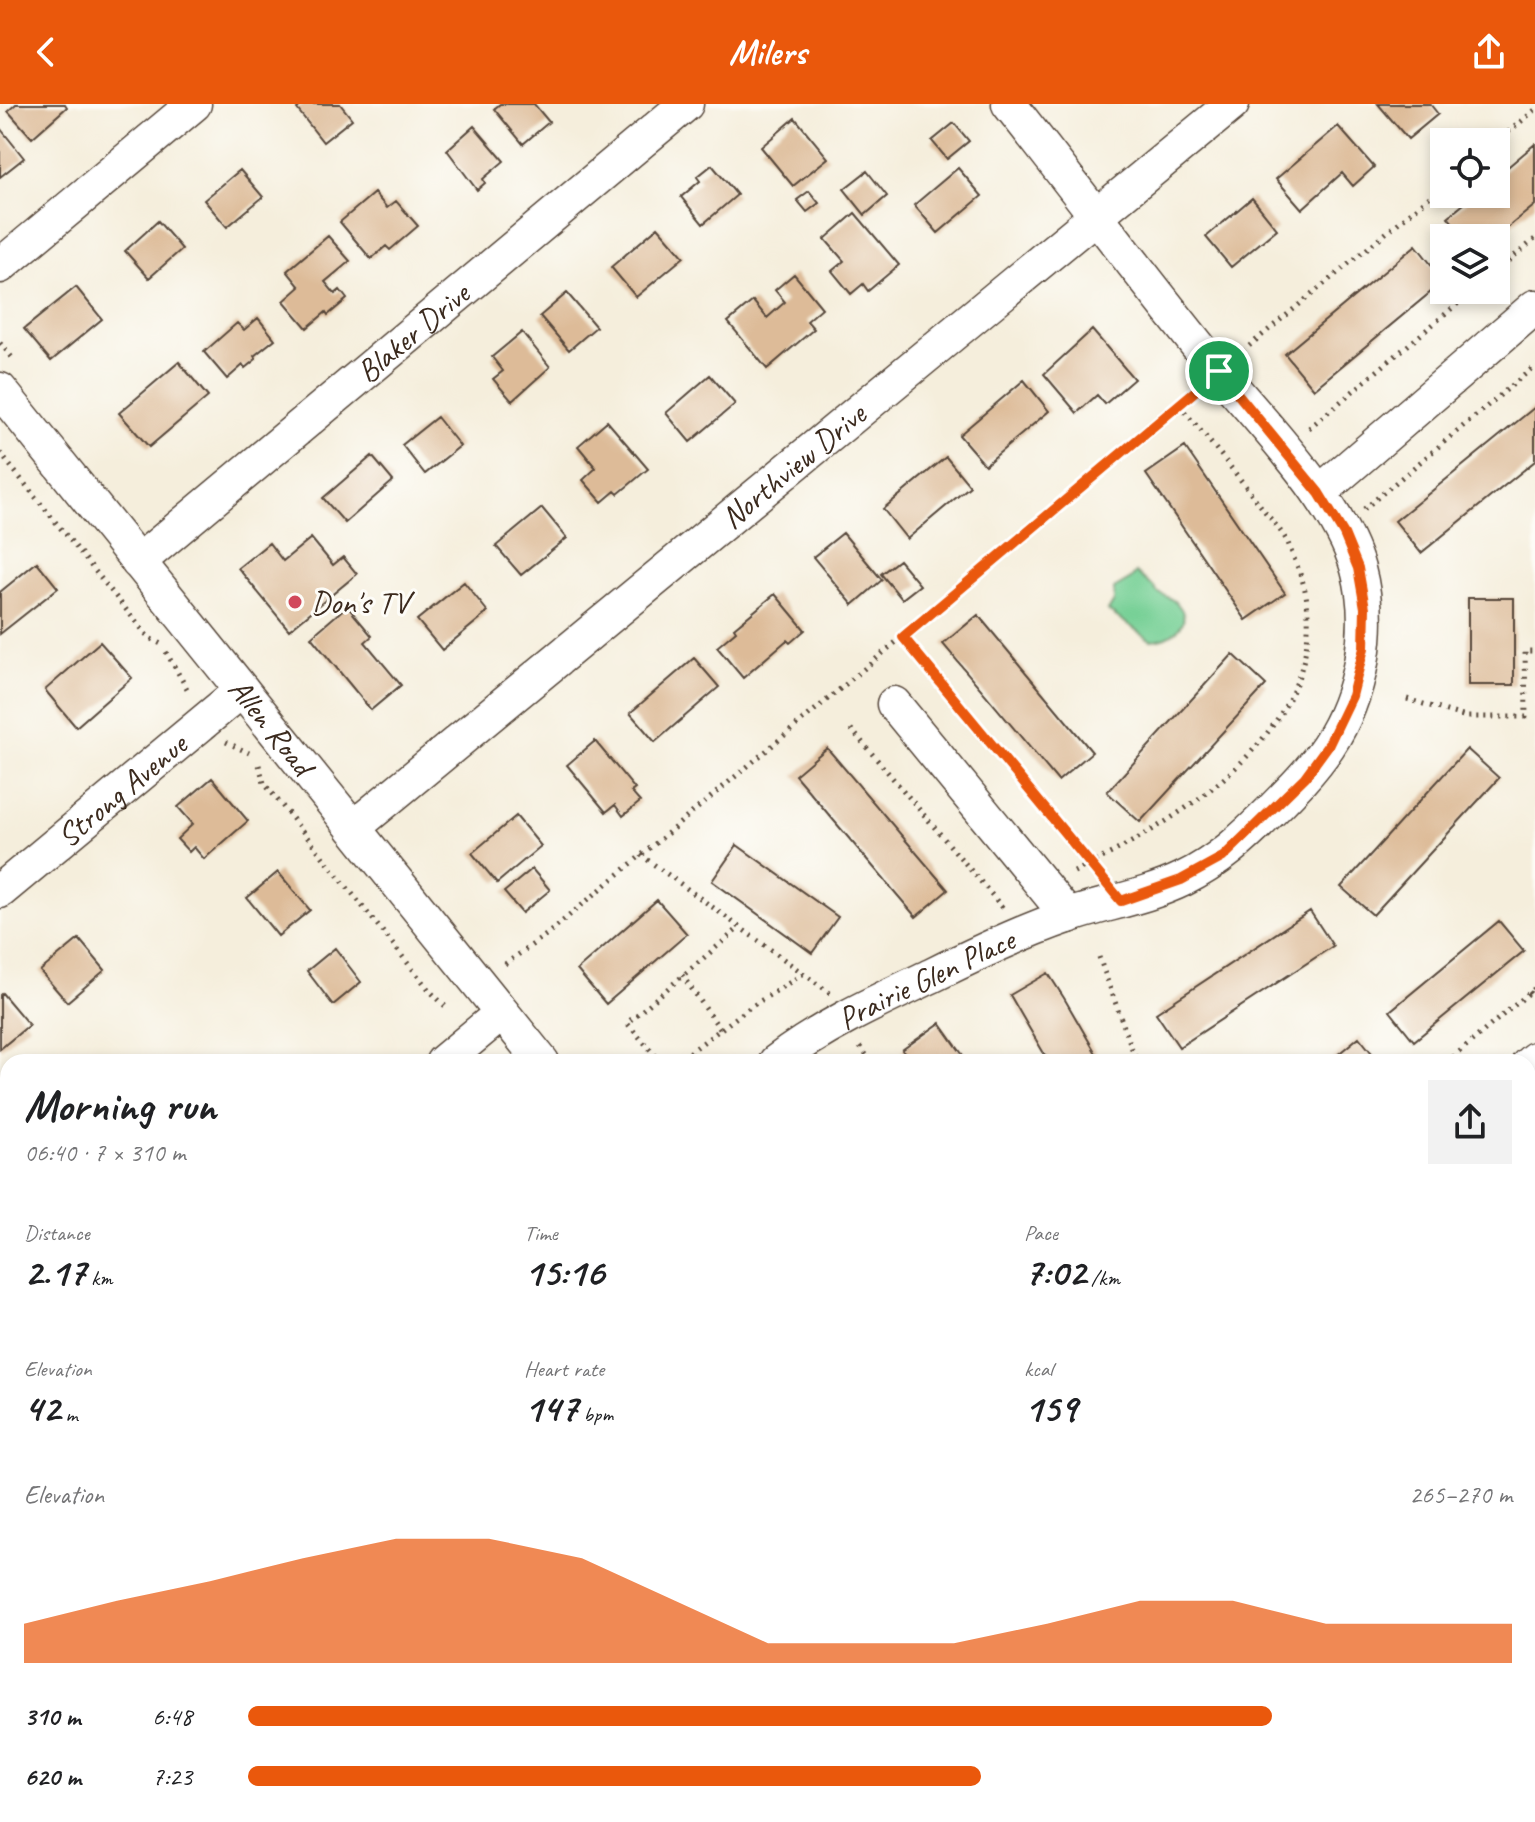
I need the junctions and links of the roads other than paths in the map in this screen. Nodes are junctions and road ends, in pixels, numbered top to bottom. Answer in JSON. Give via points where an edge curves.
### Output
{"nodes":[{"id":1,"x":194,"y":104,"type":"edge"},
{"id":2,"x":686,"y":104,"type":"edge"},
{"id":3,"x":1009,"y":104,"type":"edge"},
{"id":4,"x":1232,"y":104,"type":"edge"},
{"id":5,"x":1098,"y":215,"type":"junction"},
{"id":6,"x":0,"y":266,"type":"edge"},
{"id":7,"x":1535,"y":307,"type":"edge"},
{"id":8,"x":0,"y":390,"type":"edge"},
{"id":9,"x":1319,"y":493,"type":"junction"},
{"id":10,"x":138,"y":562,"type":"junction"},
{"id":11,"x":242,"y":690,"type":"junction"},
{"id":12,"x":894,"y":704,"type":"dead end"},
{"id":13,"x":353,"y":828,"type":"junction"},
{"id":14,"x":0,"y":891,"type":"edge"},
{"id":15,"x":1068,"y":916,"type":"junction"},
{"id":16,"x":502,"y":1013,"type":"junction"},
{"id":17,"x":453,"y":1054,"type":"edge"},
{"id":18,"x":535,"y":1054,"type":"edge"},
{"id":19,"x":795,"y":1054,"type":"edge"}],
"edges":[{"from":1,"to":6,"type":"street"},
{"from":2,"to":10,"type":"street","name":"Blaker Drive"},
{"from":3,"to":5,"type":"street","name":"Prairie Glen Place"},
{"from":4,"to":5,"type":"street","name":"Northview Drive"},
{"from":5,"to":9,"type":"street","name":"Prairie Glen Place"},
{"from":5,"to":13,"type":"street","name":"Northview Drive"},
{"from":7,"to":9,"type":"street"},
{"from":8,"to":10,"type":"street","name":"Allen Road"},
{"from":9,"to":15,"type":"street","name":"Prairie Glen Place","via":[[1358,568],[1365,608],[1364,648],[1352,696],[1329,744],[1305,777],[1223,857],[1181,880]]},
{"from":10,"to":11,"type":"street","name":"Allen Road"},
{"from":11,"to":13,"type":"street","name":"Allen Road"},
{"from":11,"to":14,"type":"street","name":"Strong Avenue"},
{"from":12,"to":15,"type":"street"},
{"from":13,"to":16,"type":"street","name":"Allen Road"},
{"from":15,"to":19,"type":"street","name":"Prairie Glen Place","via":[[883,999]]},
{"from":16,"to":17,"type":"street"},
{"from":16,"to":18,"type":"street","name":"Allen Road"}]}
